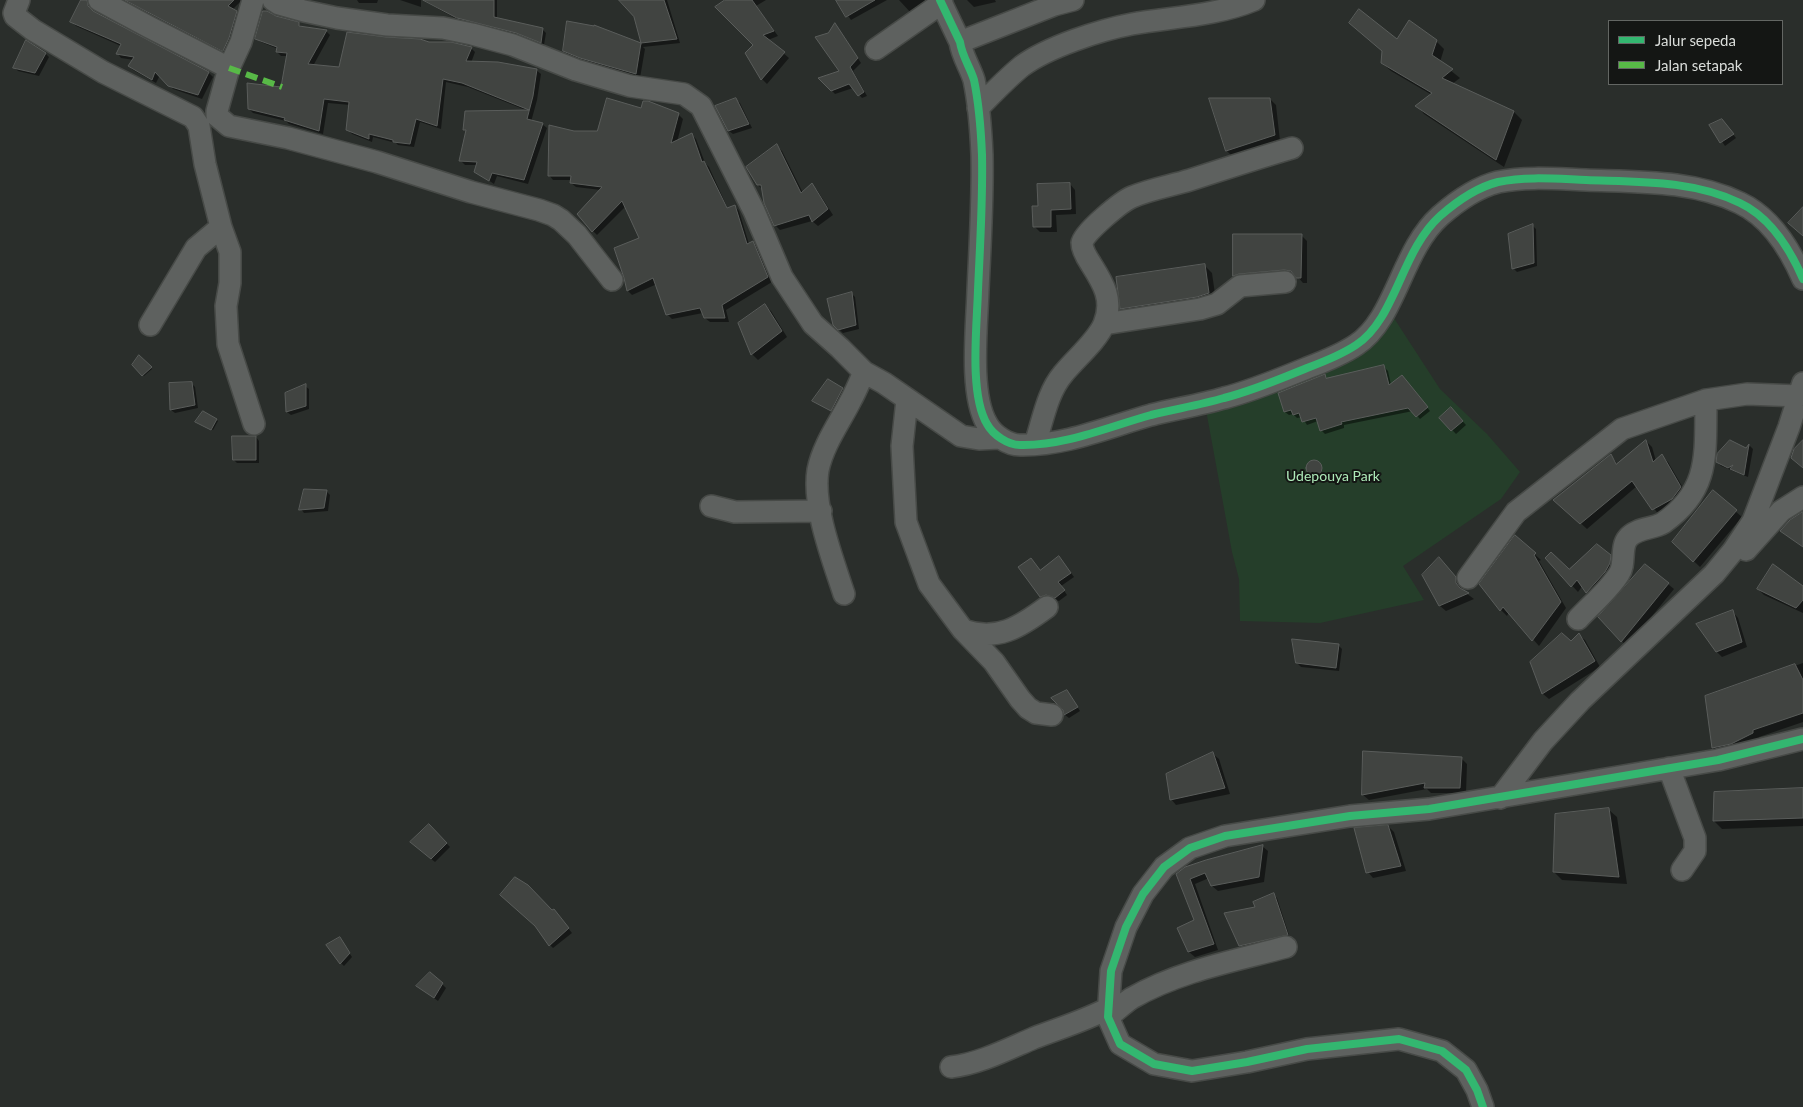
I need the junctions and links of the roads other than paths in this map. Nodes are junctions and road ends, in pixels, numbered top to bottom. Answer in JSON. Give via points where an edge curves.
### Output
{"nodes":[{"id":1,"x":19,"y":0,"type":"edge"},
{"id":2,"x":99,"y":0,"type":"edge"},
{"id":3,"x":253,"y":0,"type":"edge"},
{"id":4,"x":273,"y":0,"type":"edge"},
{"id":5,"x":1073,"y":0,"type":"edge"},
{"id":6,"x":1254,"y":0,"type":"edge"},
{"id":7,"x":941,"y":1,"type":"edge"},
{"id":8,"x":960,"y":42,"type":"junction"},
{"id":9,"x":876,"y":49,"type":"dead end"},
{"id":10,"x":230,"y":68,"type":"junction"},
{"id":11,"x":978,"y":108,"type":"junction"},
{"id":12,"x":217,"y":116,"type":"junction"},
{"id":13,"x":193,"y":117,"type":"junction"},
{"id":14,"x":1292,"y":148,"type":"dead end"},
{"id":15,"x":221,"y":226,"type":"junction"},
{"id":16,"x":1803,"y":279,"type":"edge"},
{"id":17,"x":612,"y":280,"type":"dead end"},
{"id":18,"x":1285,"y":282,"type":"dead end"},
{"id":19,"x":1104,"y":324,"type":"junction"},
{"id":20,"x":150,"y":325,"type":"dead end"},
{"id":21,"x":864,"y":372,"type":"junction"},
{"id":22,"x":1801,"y":389,"type":"edge"},
{"id":23,"x":907,"y":400,"type":"junction"},
{"id":24,"x":1706,"y":400,"type":"junction"},
{"id":25,"x":254,"y":424,"type":"dead end"},
{"id":26,"x":1794,"y":434,"type":"edge"},
{"id":27,"x":999,"y":438,"type":"junction"},
{"id":28,"x":1035,"y":444,"type":"junction"},
{"id":29,"x":1803,"y":498,"type":"edge"},
{"id":30,"x":711,"y":506,"type":"dead end"},
{"id":31,"x":821,"y":511,"type":"junction"},
{"id":32,"x":1714,"y":574,"type":"junction"},
{"id":33,"x":1468,"y":578,"type":"dead end"},
{"id":34,"x":844,"y":594,"type":"dead end"},
{"id":35,"x":1047,"y":607,"type":"dead end"},
{"id":36,"x":1578,"y":619,"type":"dead end"},
{"id":37,"x":963,"y":630,"type":"junction"},
{"id":38,"x":1052,"y":715,"type":"dead end"},
{"id":39,"x":1803,"y":739,"type":"edge"},
{"id":40,"x":1669,"y":768,"type":"junction"},
{"id":41,"x":1500,"y":798,"type":"junction"},
{"id":42,"x":1682,"y":870,"type":"dead end"},
{"id":43,"x":1286,"y":947,"type":"dead end"},
{"id":44,"x":1109,"y":1013,"type":"junction"},
{"id":45,"x":951,"y":1067,"type":"dead end"},
{"id":46,"x":1483,"y":1107,"type":"edge"}],
"edges":[{"from":1,"to":13,"type":"street","via":[[15,16],[33,30],[103,72]]},
{"from":2,"to":10,"type":"street"},
{"from":3,"to":10,"type":"street","via":[[242,42]]},
{"from":4,"to":21,"type":"street","via":[[337,18],[443,28],[472,34],[621,83],[684,94],[700,106],[754,211],[782,277],[800,306],[813,324]]},
{"from":5,"to":8,"type":"street"},
{"from":6,"to":11,"type":"street","via":[[1238,7],[1131,24],[1087,35],[1024,65]]},
{"from":7,"to":8,"type":"street"},
{"from":7,"to":9,"type":"street"},
{"from":8,"to":11,"type":"street","via":[[974,83]]},
{"from":10,"to":12,"type":"street"},
{"from":11,"to":27,"type":"street","via":[[982,153],[976,347],[978,386],[980,410],[988,427]]},
{"from":12,"to":13,"type":"street"},
{"from":12,"to":17,"type":"street","via":[[229,126],[377,162],[553,215],[577,235]]},
{"from":13,"to":15,"type":"street","via":[[199,126]]},
{"from":14,"to":19,"type":"street","via":[[1129,198],[1084,237],[1085,255],[1102,281],[1109,301]]},
{"from":15,"to":20,"type":"street","via":[[196,248]]},
{"from":15,"to":25,"type":"street","via":[[230,252],[226,306],[228,344]]},
{"from":16,"to":28,"type":"street","via":[[1786,247],[1764,218],[1741,203],[1705,189],[1542,179],[1498,182],[1474,192],[1440,216],[1420,239],[1372,332],[1356,345],[1289,376],[1227,397],[1048,444]]},
{"from":18,"to":19,"type":"street","via":[[1240,286],[1217,304],[1200,310]]},
{"from":19,"to":28,"type":"street","via":[[1051,392]]},
{"from":21,"to":23,"type":"street"},
{"from":21,"to":31,"type":"street","via":[[818,471]]},
{"from":22,"to":24,"type":"street"},
{"from":22,"to":26,"type":"street"},
{"from":23,"to":27,"type":"street","via":[[961,436]]},
{"from":23,"to":37,"type":"street","via":[[902,446],[906,522],[929,584]]},
{"from":24,"to":33,"type":"street","via":[[1622,429],[1516,512]]},
{"from":24,"to":36,"type":"street","via":[[1702,470],[1695,492],[1680,510],[1661,524],[1628,538],[1620,573]]},
{"from":26,"to":32,"type":"street","via":[[1753,521]]},
{"from":27,"to":28,"type":"street","via":[[1016,445]]},
{"from":29,"to":32,"type":"street","via":[[1781,511],[1738,558]]},
{"from":30,"to":31,"type":"street","via":[[735,512]]},
{"from":31,"to":34,"type":"street"},
{"from":32,"to":41,"type":"street","via":[[1580,702],[1543,741]]},
{"from":35,"to":37,"type":"street","via":[[1018,627],[998,633]]},
{"from":37,"to":38,"type":"street","via":[[994,662],[1028,708],[1036,713]]},
{"from":39,"to":40,"type":"street","via":[[1718,760]]},
{"from":40,"to":41,"type":"street"},
{"from":40,"to":42,"type":"street","via":[[1695,838],[1695,851]]},
{"from":41,"to":44,"type":"street","via":[[1429,810],[1350,816],[1265,828],[1225,836],[1190,848],[1164,866],[1143,894],[1126,927],[1111,971]]},
{"from":43,"to":44,"type":"street","via":[[1156,985]]},
{"from":44,"to":45,"type":"street"},
{"from":44,"to":46,"type":"street","via":[[1120,1044],[1154,1064],[1192,1071],[1308,1049],[1399,1039],[1442,1051],[1466,1070]]}]}
